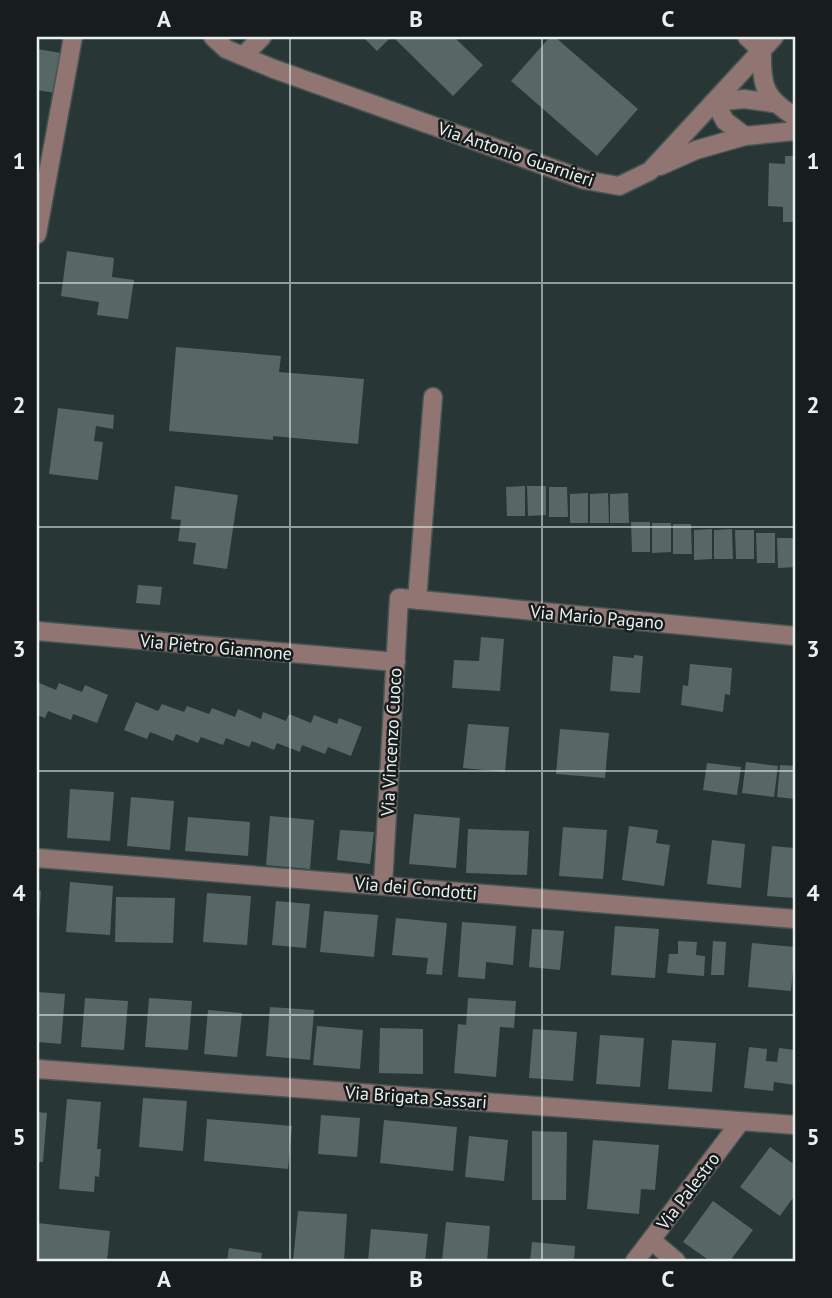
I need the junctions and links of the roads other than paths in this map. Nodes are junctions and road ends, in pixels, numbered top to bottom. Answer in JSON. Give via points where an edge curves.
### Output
{"nodes":[{"id":1,"x":73,"y":37,"type":"edge"},
{"id":2,"x":213,"y":37,"type":"edge"},
{"id":3,"x":262,"y":37,"type":"edge"},
{"id":4,"x":747,"y":37,"type":"edge"},
{"id":5,"x":775,"y":37,"type":"edge"},
{"id":6,"x":762,"y":51,"type":"junction"},
{"id":7,"x":243,"y":56,"type":"junction"},
{"id":8,"x":715,"y":102,"type":"junction"},
{"id":9,"x":773,"y":103,"type":"junction"},
{"id":10,"x":795,"y":117,"type":"edge"},
{"id":11,"x":795,"y":131,"type":"edge"},
{"id":12,"x":745,"y":136,"type":"junction"},
{"id":13,"x":650,"y":171,"type":"junction"},
{"id":14,"x":37,"y":234,"type":"edge"},
{"id":15,"x":433,"y":397,"type":"dead end"},
{"id":16,"x":408,"y":599,"type":"junction"},
{"id":17,"x":37,"y":631,"type":"edge"},
{"id":18,"x":795,"y":636,"type":"edge"},
{"id":19,"x":396,"y":662,"type":"junction"},
{"id":20,"x":37,"y":858,"type":"edge"},
{"id":21,"x":383,"y":885,"type":"junction"},
{"id":22,"x":795,"y":919,"type":"edge"},
{"id":23,"x":37,"y":1069,"type":"edge"},
{"id":24,"x":741,"y":1121,"type":"junction"},
{"id":25,"x":795,"y":1125,"type":"edge"},
{"id":26,"x":651,"y":1240,"type":"junction"},
{"id":27,"x":635,"y":1261,"type":"edge"},
{"id":28,"x":676,"y":1261,"type":"edge"}],
"edges":[{"from":1,"to":14,"type":"street"},
{"from":2,"to":7,"type":"street","name":"Via Antonio Guarnieri"},
{"from":3,"to":7,"type":"street"},
{"from":4,"to":6,"type":"street"},
{"from":5,"to":6,"type":"street","name":"Via Antonio Guarnieri"},
{"from":6,"to":8,"type":"street","name":"Via Antonio Guarnieri"},
{"from":6,"to":9,"type":"street","via":[[761,77]]},
{"from":7,"to":13,"type":"street","name":"Via Antonio Guarnieri","via":[[597,184],[619,186]]},
{"from":8,"to":9,"type":"street"},
{"from":8,"to":12,"type":"street","via":[[725,121]]},
{"from":8,"to":13,"type":"street","name":"Via Antonio Guarnieri"},
{"from":9,"to":10,"type":"street"},
{"from":11,"to":12,"type":"street"},
{"from":12,"to":13,"type":"street","via":[[696,149]]},
{"from":15,"to":16,"type":"street","name":"Via Vincenzo Cuoco"},
{"from":16,"to":18,"type":"street","name":"Via Mario Pagano"},
{"from":16,"to":19,"type":"street","name":"Via Vincenzo Cuoco"},
{"from":17,"to":19,"type":"street","name":"Via Pietro Giannone"},
{"from":19,"to":21,"type":"street","name":"Via Vincenzo Cuoco"},
{"from":20,"to":21,"type":"street","name":"Via dei Condotti"},
{"from":21,"to":22,"type":"street","name":"Via dei Condotti"},
{"from":23,"to":24,"type":"street","name":"Via Brigata Sassari"},
{"from":24,"to":25,"type":"street","name":"Via Brigata Sassari"},
{"from":24,"to":26,"type":"street","name":"Via Palestro"},
{"from":26,"to":27,"type":"street","name":"Via Palestro"},
{"from":26,"to":28,"type":"street"}]}
